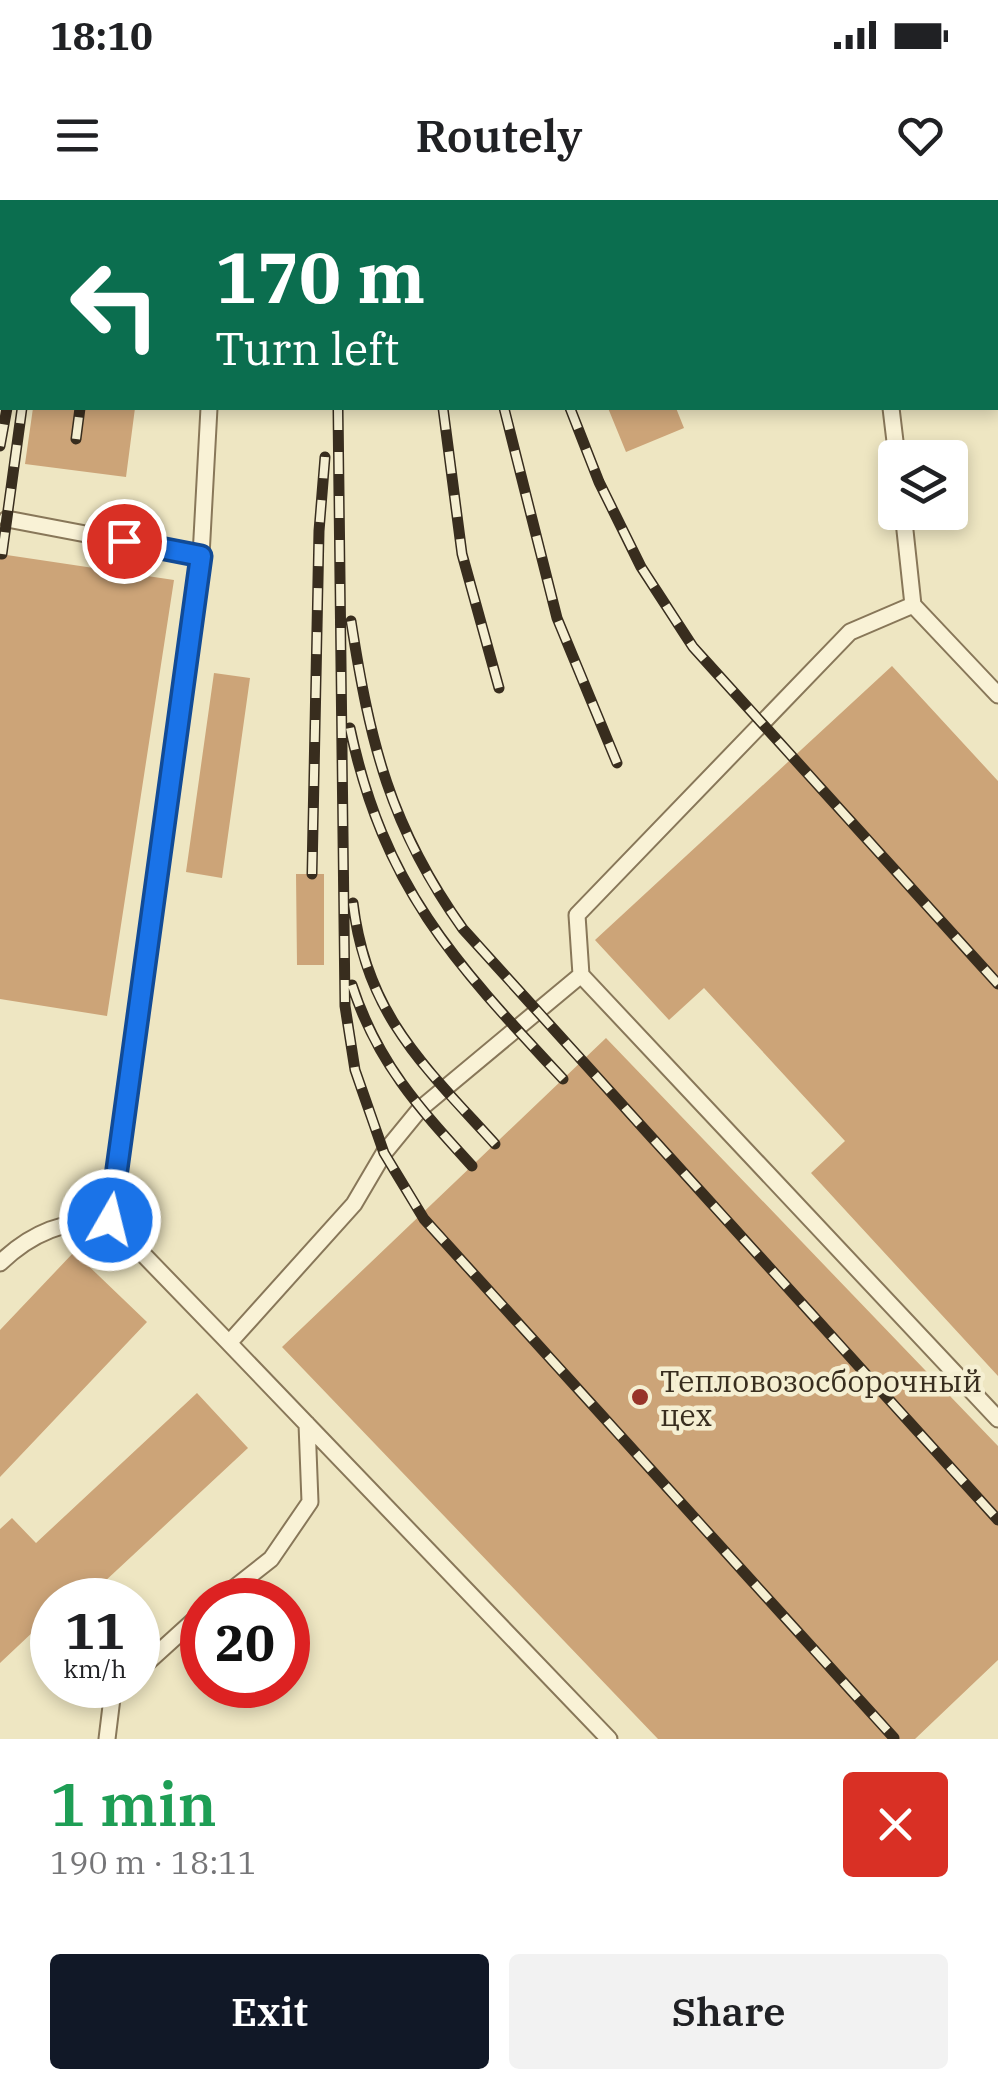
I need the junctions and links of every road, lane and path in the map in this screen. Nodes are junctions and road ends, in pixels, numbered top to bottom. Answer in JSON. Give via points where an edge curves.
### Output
{"nodes":[{"id":1,"x":208,"y":410,"type":"edge"},
{"id":2,"x":891,"y":410,"type":"edge"},
{"id":3,"x":894,"y":440,"type":"edge"},
{"id":4,"x":7,"y":519,"type":"dead end"},
{"id":5,"x":904,"y":530,"type":"edge"},
{"id":6,"x":201,"y":556,"type":"junction"},
{"id":7,"x":913,"y":605,"type":"junction"},
{"id":8,"x":998,"y":695,"type":"edge"},
{"id":9,"x":581,"y":975,"type":"junction"},
{"id":10,"x":110,"y":1220,"type":"junction"},
{"id":11,"x":0,"y":1263,"type":"edge"},
{"id":12,"x":230,"y":1342,"type":"junction"},
{"id":13,"x":998,"y":1419,"type":"edge"},
{"id":14,"x":307,"y":1424,"type":"junction"},
{"id":15,"x":246,"y":1578,"type":"edge"},
{"id":16,"x":180,"y":1633,"type":"edge"},
{"id":17,"x":160,"y":1651,"type":"edge"},
{"id":18,"x":111,"y":1708,"type":"edge"},
{"id":19,"x":107,"y":1739,"type":"edge"},
{"id":20,"x":609,"y":1739,"type":"edge"}],
"edges":[{"from":1,"to":6,"type":"lane"},
{"from":2,"to":3,"type":"lane"},
{"from":4,"to":6,"type":"lane"},
{"from":5,"to":7,"type":"lane"},
{"from":6,"to":10,"type":"lane"},
{"from":7,"to":8,"type":"lane"},
{"from":7,"to":9,"type":"lane","via":[[850,632],[577,915]]},
{"from":9,"to":12,"type":"lane","via":[[420,1109],[354,1204]]},
{"from":9,"to":13,"type":"lane"},
{"from":10,"to":11,"type":"lane","via":[[75,1220],[20,1244]]},
{"from":10,"to":12,"type":"lane"},
{"from":12,"to":14,"type":"lane"},
{"from":14,"to":15,"type":"lane","via":[[310,1502],[270,1559]]},
{"from":14,"to":20,"type":"lane"},
{"from":16,"to":17,"type":"lane"},
{"from":18,"to":19,"type":"lane"}]}
